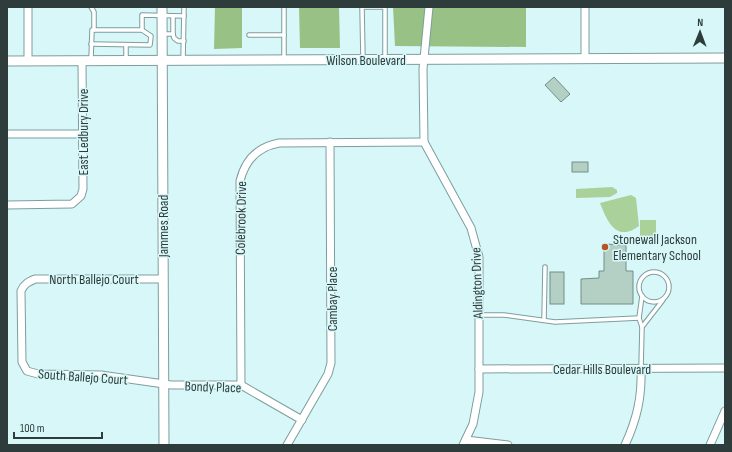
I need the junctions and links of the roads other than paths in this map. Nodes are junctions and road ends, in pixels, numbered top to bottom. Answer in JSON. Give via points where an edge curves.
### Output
{"nodes":[{"id":1,"x":28,"y":7,"type":"edge"},
{"id":2,"x":92,"y":7,"type":"edge"},
{"id":3,"x":184,"y":7,"type":"edge"},
{"id":4,"x":284,"y":7,"type":"edge"},
{"id":5,"x":362,"y":7,"type":"edge"},
{"id":6,"x":429,"y":7,"type":"edge"},
{"id":7,"x":585,"y":7,"type":"edge"},
{"id":8,"x":162,"y":11,"type":"edge"},
{"id":9,"x":173,"y":16,"type":"junction"},
{"id":10,"x":184,"y":16,"type":"junction"},
{"id":11,"x":94,"y":30,"type":"junction"},
{"id":12,"x":142,"y":30,"type":"junction"},
{"id":13,"x":173,"y":34,"type":"junction"},
{"id":14,"x":249,"y":35,"type":"dead end"},
{"id":15,"x":284,"y":35,"type":"junction"},
{"id":16,"x":162,"y":36,"type":"junction"},
{"id":17,"x":151,"y":38,"type":"junction"},
{"id":18,"x":184,"y":41,"type":"junction"},
{"id":19,"x":91,"y":44,"type":"junction"},
{"id":20,"x":126,"y":45,"type":"junction"},
{"id":21,"x":585,"y":58,"type":"junction"},
{"id":22,"x":725,"y":58,"type":"edge"},
{"id":23,"x":385,"y":59,"type":"junction"},
{"id":24,"x":424,"y":59,"type":"junction"},
{"id":25,"x":284,"y":60,"type":"junction"},
{"id":26,"x":363,"y":60,"type":"junction"},
{"id":27,"x":7,"y":61,"type":"edge"},
{"id":28,"x":28,"y":61,"type":"junction"},
{"id":29,"x":87,"y":61,"type":"junction"},
{"id":30,"x":126,"y":61,"type":"junction"},
{"id":31,"x":162,"y":61,"type":"junction"},
{"id":32,"x":184,"y":61,"type":"junction"},
{"id":33,"x":7,"y":134,"type":"edge"},
{"id":34,"x":82,"y":134,"type":"junction"},
{"id":35,"x":330,"y":142,"type":"junction"},
{"id":36,"x":424,"y":142,"type":"junction"},
{"id":37,"x":7,"y":206,"type":"edge"},
{"id":38,"x":545,"y":267,"type":"dead end"},
{"id":39,"x":163,"y":279,"type":"junction"},
{"id":40,"x":642,"y":296,"type":"junction"},
{"id":41,"x":665,"y":298,"type":"junction"},
{"id":42,"x":478,"y":316,"type":"junction"},
{"id":43,"x":639,"y":318,"type":"junction"},
{"id":44,"x":544,"y":320,"type":"junction"},
{"id":45,"x":642,"y":327,"type":"junction"},
{"id":46,"x":641,"y":368,"type":"junction"},
{"id":47,"x":725,"y":368,"type":"edge"},
{"id":48,"x":479,"y":369,"type":"junction"},
{"id":49,"x":27,"y":371,"type":"joint"},
{"id":50,"x":163,"y":385,"type":"junction"},
{"id":51,"x":241,"y":386,"type":"junction"},
{"id":52,"x":725,"y":411,"type":"edge"},
{"id":53,"x":302,"y":420,"type":"junction"},
{"id":54,"x":464,"y":443,"type":"edge"},
{"id":55,"x":164,"y":445,"type":"edge"},
{"id":56,"x":287,"y":445,"type":"edge"},
{"id":57,"x":508,"y":445,"type":"edge"},
{"id":58,"x":626,"y":445,"type":"edge"},
{"id":59,"x":710,"y":445,"type":"edge"}],
"edges":[{"from":1,"to":28,"type":"street"},
{"from":2,"to":11,"type":"lane"},
{"from":3,"to":10,"type":"lane"},
{"from":4,"to":15,"type":"lane"},
{"from":5,"to":23,"type":"lane","via":[[385,7]]},
{"from":5,"to":26,"type":"lane"},
{"from":6,"to":24,"type":"street","name":"Aldington Drive"},
{"from":7,"to":21,"type":"street"},
{"from":8,"to":9,"type":"lane"},
{"from":8,"to":12,"type":"lane","via":[[142,16]]},
{"from":8,"to":16,"type":"main road","name":"Jammes Road"},
{"from":9,"to":10,"type":"lane"},
{"from":9,"to":13,"type":"lane"},
{"from":10,"to":18,"type":"lane"},
{"from":11,"to":12,"type":"lane"},
{"from":11,"to":19,"type":"lane"},
{"from":12,"to":17,"type":"lane"},
{"from":13,"to":16,"type":"lane"},
{"from":13,"to":18,"type":"lane","via":[[178,41]]},
{"from":14,"to":15,"type":"lane"},
{"from":15,"to":25,"type":"lane"},
{"from":16,"to":17,"type":"lane"},
{"from":16,"to":31,"type":"main road","name":"Jammes Road"},
{"from":17,"to":20,"type":"lane","via":[[150,45]]},
{"from":18,"to":32,"type":"lane"},
{"from":19,"to":20,"type":"lane"},
{"from":19,"to":29,"type":"lane"},
{"from":20,"to":30,"type":"lane"},
{"from":21,"to":22,"type":"main road","name":"Wilson Boulevard"},
{"from":21,"to":24,"type":"main road","name":"Wilson Boulevard"},
{"from":23,"to":24,"type":"main road","name":"Wilson Boulevard"},
{"from":23,"to":26,"type":"main road","name":"Wilson Boulevard"},
{"from":24,"to":36,"type":"street","name":"Aldington Drive"},
{"from":25,"to":26,"type":"main road","name":"Wilson Boulevard"},
{"from":25,"to":32,"type":"main road","name":"Wilson Boulevard"},
{"from":27,"to":28,"type":"main road","name":"Wilson Boulevard"},
{"from":28,"to":29,"type":"main road","name":"Wilson Boulevard"},
{"from":29,"to":30,"type":"main road","name":"Wilson Boulevard"},
{"from":29,"to":34,"type":"street","name":"East Ledbury Drive"},
{"from":30,"to":31,"type":"main road","name":"Wilson Boulevard"},
{"from":31,"to":32,"type":"main road","name":"Wilson Boulevard"},
{"from":31,"to":39,"type":"main road","name":"Jammes Road"},
{"from":33,"to":34,"type":"street"},
{"from":34,"to":37,"type":"street","name":"East Ledbury Drive","via":[[83,189],[77,201],[64,205]]},
{"from":35,"to":36,"type":"street","name":"Colebrook Drive"},
{"from":35,"to":51,"type":"street","name":"Colebrook Drive","via":[[270,145],[252,156],[243,171],[240,181]]},
{"from":35,"to":53,"type":"street","name":"Cambay Place","via":[[331,363],[328,374]]},
{"from":36,"to":42,"type":"street","name":"Aldington Drive","via":[[465,216],[474,239],[478,257]]},
{"from":38,"to":44,"type":"lane"},
{"from":39,"to":49,"type":"street","name":"North Ballejo Court","via":[[34,279],[26,283],[22,291],[22,362]]},
{"from":39,"to":50,"type":"main road","name":"Jammes Road"},
{"from":40,"to":41,"type":"lane","via":[[650,302]]},
{"from":40,"to":41,"type":"lane","via":[[639,287],[642,278],[654,272],[663,276],[669,284]]},
{"from":40,"to":43,"type":"lane"},
{"from":41,"to":45,"type":"lane"},
{"from":42,"to":44,"type":"lane","via":[[504,315]]},
{"from":42,"to":48,"type":"street","name":"Aldington Drive"},
{"from":43,"to":44,"type":"lane","via":[[555,322]]},
{"from":43,"to":45,"type":"lane"},
{"from":45,"to":46,"type":"lane"},
{"from":46,"to":47,"type":"street","name":"Cedar Hills Boulevard"},
{"from":46,"to":48,"type":"street","name":"Cedar Hills Boulevard"},
{"from":46,"to":58,"type":"street","via":[[639,410]]},
{"from":48,"to":54,"type":"street","name":"Aldington Drive","via":[[477,408]]},
{"from":49,"to":50,"type":"street","name":"South Ballejo Court","via":[[38,374],[101,375]]},
{"from":50,"to":51,"type":"street","name":"Bondy Place"},
{"from":50,"to":55,"type":"main road","name":"Jammes Road"},
{"from":51,"to":53,"type":"street","name":"Bondy Place"},
{"from":52,"to":59,"type":"street"},
{"from":53,"to":56,"type":"street","name":"Cambay Place"},
{"from":54,"to":57,"type":"street"}]}
